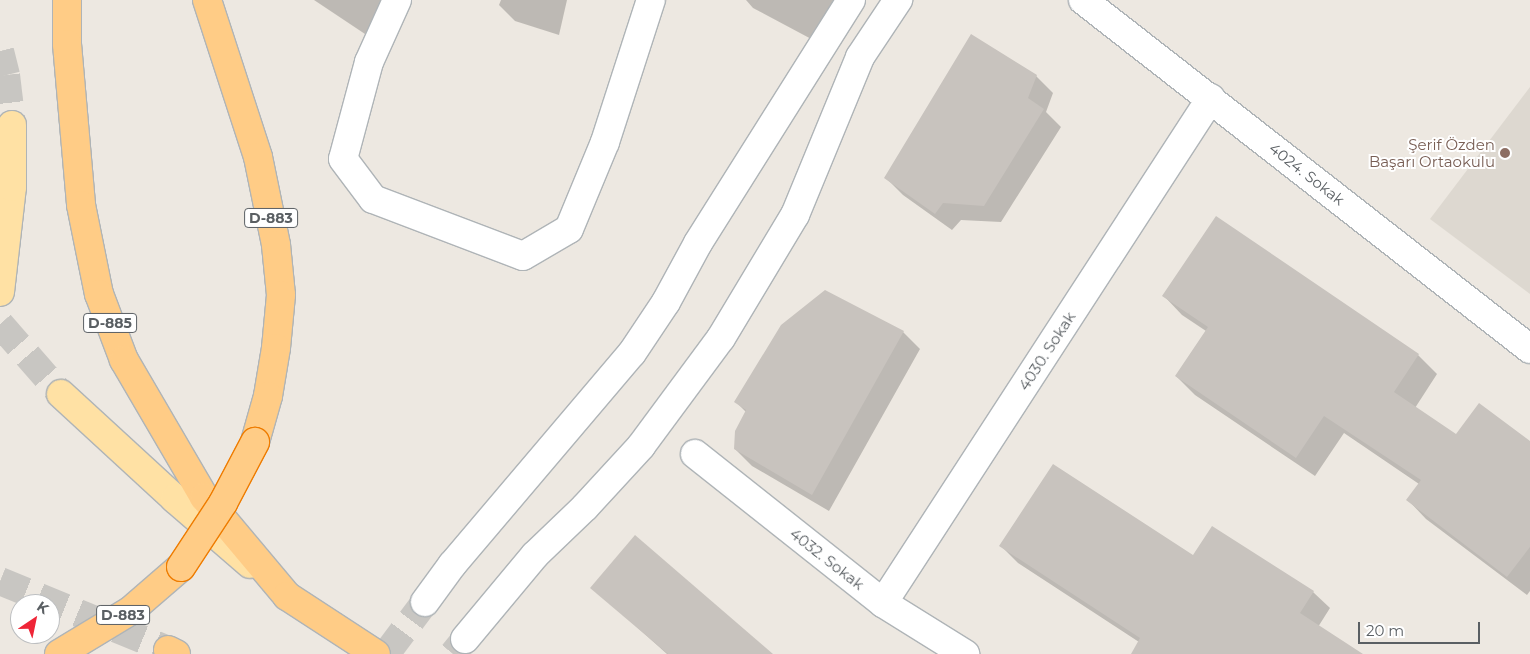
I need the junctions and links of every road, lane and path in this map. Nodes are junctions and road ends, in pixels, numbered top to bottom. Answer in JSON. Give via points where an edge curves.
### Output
{"nodes":[{"id":1,"x":68,"y":0,"type":"edge"},
{"id":2,"x":207,"y":0,"type":"edge"},
{"id":3,"x":397,"y":0,"type":"edge"},
{"id":4,"x":651,"y":0,"type":"edge"},
{"id":5,"x":851,"y":0,"type":"edge"},
{"id":6,"x":898,"y":0,"type":"edge"},
{"id":7,"x":1083,"y":0,"type":"edge"},
{"id":8,"x":1211,"y":98,"type":"junction"},
{"id":9,"x":12,"y":125,"type":"tunnel mouth"},
{"id":10,"x":0,"y":292,"type":"edge"},
{"id":11,"x":1530,"y":349,"type":"edge"},
{"id":12,"x":61,"y":394,"type":"tunnel mouth"},
{"id":13,"x":694,"y":454,"type":"dead end"},
{"id":14,"x":287,"y":596,"type":"junction"},
{"id":15,"x":425,"y":602,"type":"tunnel mouth"},
{"id":16,"x":883,"y":603,"type":"junction"},
{"id":17,"x":465,"y":639,"type":"tunnel mouth"},
{"id":18,"x":59,"y":654,"type":"edge"},
{"id":19,"x":376,"y":654,"type":"edge"},
{"id":20,"x":965,"y":654,"type":"edge"}],
"edges":[{"from":1,"to":14,"type":"highway","number":"D-885","via":[[67,44],[80,205],[99,294],[124,360],[204,497]]},
{"from":2,"to":18,"type":"highway","number":"D-883","bridge":true,"via":[[258,158],[276,245],[281,295],[268,396],[255,442],[223,503],[180,568],[130,611]]},
{"from":3,"to":4,"type":"street","via":[[369,62],[343,159],[373,199],[523,256],[569,229],[605,142]]},
{"from":5,"to":15,"type":"street","via":[[632,353],[452,565]]},
{"from":6,"to":17,"type":"street","via":[[860,57],[795,215],[721,338],[641,446],[586,507],[536,555]]},
{"from":7,"to":8,"type":"street","name":"4024. Sokak"},
{"from":8,"to":11,"type":"street","name":"4024. Sokak"},
{"from":8,"to":16,"type":"street","name":"4030. Sokak"},
{"from":9,"to":10,"type":"main road","via":[[12,187]]},
{"from":12,"to":14,"type":"main road","via":[[174,499]]},
{"from":13,"to":16,"type":"street","name":"4032. Sokak"},
{"from":14,"to":19,"type":"highway","number":"D-885"},
{"from":16,"to":20,"type":"street","name":"4032. Sokak"}]}
